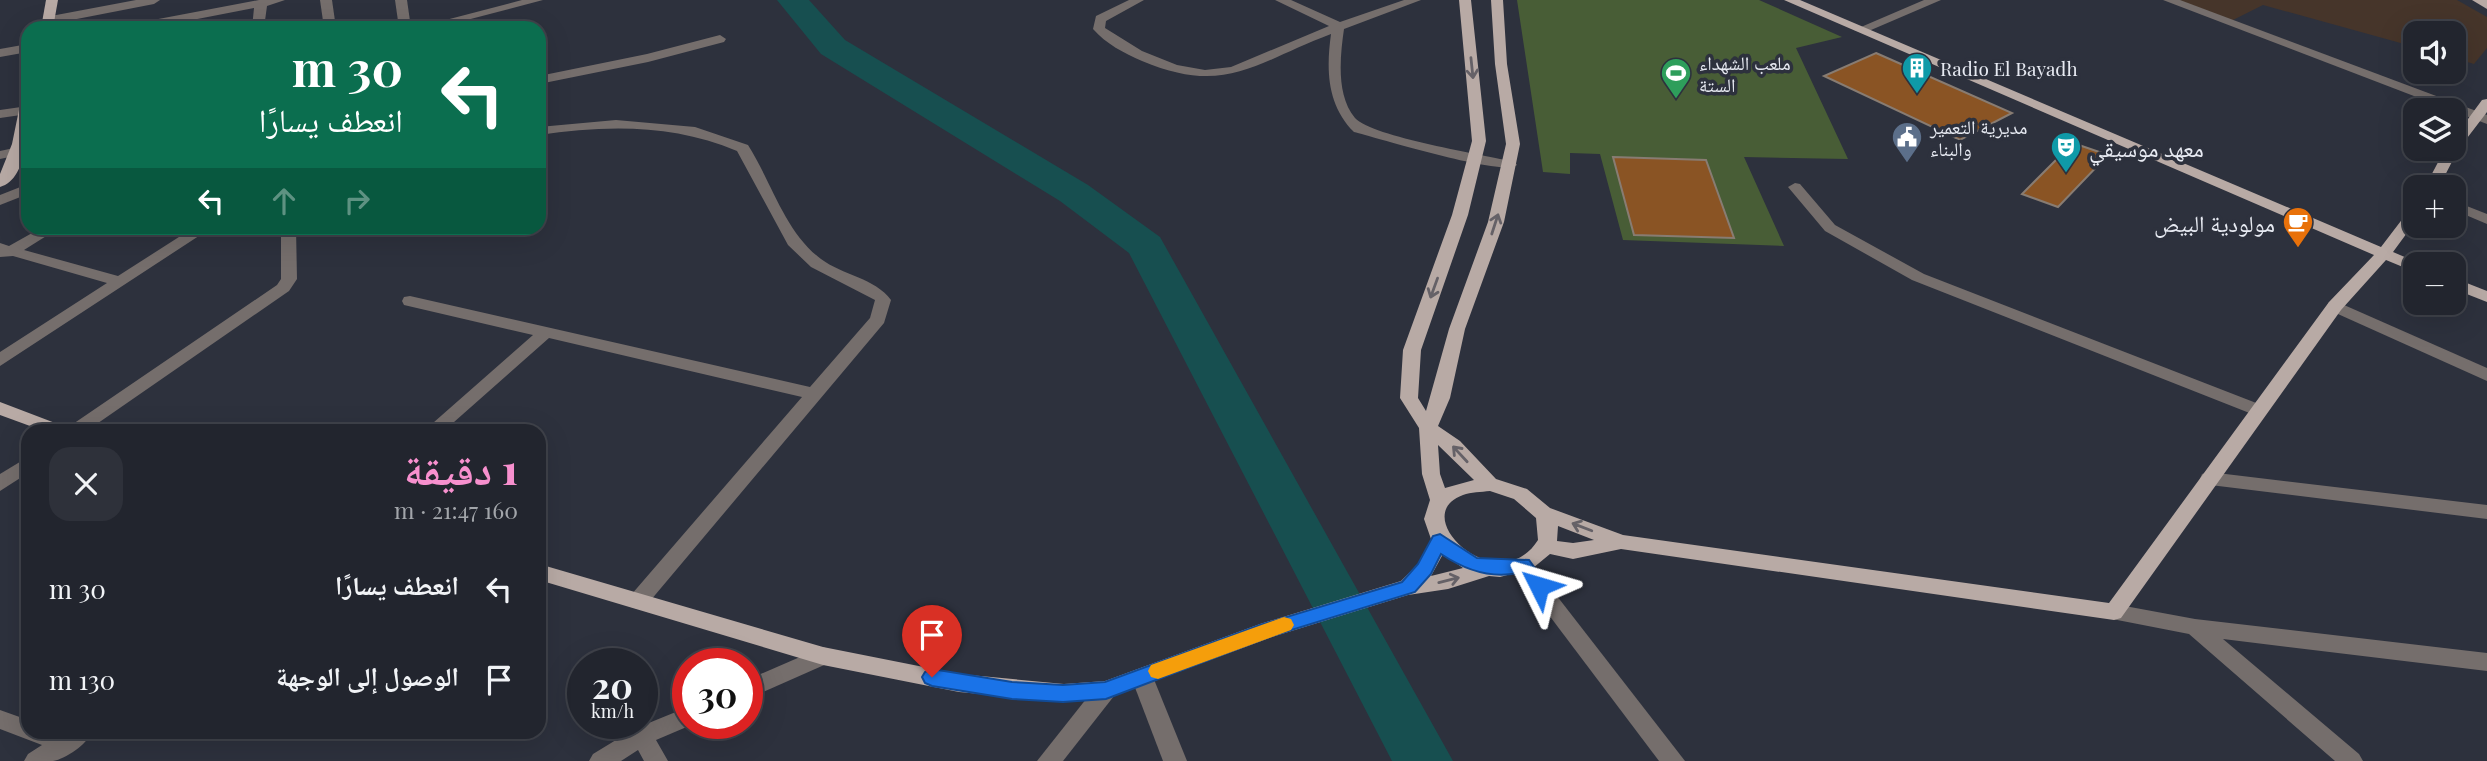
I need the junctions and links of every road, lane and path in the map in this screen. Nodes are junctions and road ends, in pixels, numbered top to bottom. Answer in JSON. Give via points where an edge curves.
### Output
{"nodes":[{"id":1,"x":52,"y":0,"type":"edge"},
{"id":2,"x":154,"y":0,"type":"edge"},
{"id":3,"x":279,"y":0,"type":"edge"},
{"id":4,"x":327,"y":0,"type":"edge"},
{"id":5,"x":401,"y":0,"type":"edge"},
{"id":6,"x":537,"y":0,"type":"edge"},
{"id":7,"x":1138,"y":0,"type":"edge"},
{"id":8,"x":1281,"y":0,"type":"edge"},
{"id":9,"x":1415,"y":0,"type":"edge"},
{"id":10,"x":1465,"y":0,"type":"edge"},
{"id":11,"x":1497,"y":0,"type":"edge"},
{"id":12,"x":1790,"y":0,"type":"edge"},
{"id":13,"x":2169,"y":0,"type":"edge"},
{"id":14,"x":2478,"y":0,"type":"edge"},
{"id":15,"x":1924,"y":1,"type":"edge"},
{"id":16,"x":261,"y":4,"type":"junction"},
{"id":17,"x":2487,"y":5,"type":"edge"},
{"id":18,"x":49,"y":21,"type":"edge"},
{"id":19,"x":62,"y":21,"type":"edge"},
{"id":20,"x":170,"y":21,"type":"edge"},
{"id":21,"x":259,"y":21,"type":"edge"},
{"id":22,"x":329,"y":21,"type":"edge"},
{"id":23,"x":404,"y":21,"type":"edge"},
{"id":24,"x":473,"y":21,"type":"edge"},
{"id":25,"x":1338,"y":26,"type":"junction"},
{"id":26,"x":1860,"y":30,"type":"junction"},
{"id":27,"x":720,"y":39,"type":"dead end"},
{"id":28,"x":21,"y":49,"type":"edge"},
{"id":29,"x":0,"y":53,"type":"edge"},
{"id":30,"x":546,"y":79,"type":"edge"},
{"id":31,"x":2487,"y":103,"type":"edge"},
{"id":32,"x":21,"y":109,"type":"edge"},
{"id":33,"x":0,"y":114,"type":"edge"},
{"id":34,"x":2482,"y":118,"type":"edge"},
{"id":35,"x":546,"y":130,"type":"edge"},
{"id":36,"x":2466,"y":135,"type":"edge"},
{"id":37,"x":21,"y":150,"type":"edge"},
{"id":38,"x":21,"y":152,"type":"edge"},
{"id":39,"x":0,"y":155,"type":"edge"},
{"id":40,"x":1476,"y":160,"type":"junction"},
{"id":41,"x":1510,"y":165,"type":"junction"},
{"id":42,"x":2,"y":180,"type":"edge"},
{"id":43,"x":21,"y":181,"type":"edge"},
{"id":44,"x":1795,"y":187,"type":"dead end"},
{"id":45,"x":21,"y":191,"type":"edge"},
{"id":46,"x":0,"y":201,"type":"edge"},
{"id":47,"x":2466,"y":210,"type":"edge"},
{"id":48,"x":2487,"y":219,"type":"edge"},
{"id":49,"x":2403,"y":228,"type":"edge"},
{"id":50,"x":37,"y":235,"type":"edge"},
{"id":51,"x":192,"y":235,"type":"edge"},
{"id":52,"x":288,"y":235,"type":"edge"},
{"id":53,"x":4,"y":252,"type":"edge"},
{"id":54,"x":2384,"y":253,"type":"junction"},
{"id":55,"x":2403,"y":262,"type":"edge"},
{"id":56,"x":118,"y":281,"type":"junction"},
{"id":57,"x":2466,"y":288,"type":"edge"},
{"id":58,"x":2487,"y":297,"type":"edge"},
{"id":59,"x":410,"y":301,"type":"dead end"},
{"id":60,"x":2335,"y":306,"type":"junction"},
{"id":61,"x":544,"y":334,"type":"junction"},
{"id":62,"x":0,"y":360,"type":"edge"},
{"id":63,"x":2487,"y":375,"type":"edge"},
{"id":64,"x":815,"y":394,"type":"junction"},
{"id":65,"x":0,"y":408,"type":"edge"},
{"id":66,"x":2258,"y":410,"type":"junction"},
{"id":67,"x":41,"y":424,"type":"edge"},
{"id":68,"x":85,"y":424,"type":"edge"},
{"id":69,"x":441,"y":424,"type":"edge"},
{"id":70,"x":1428,"y":428,"type":"junction"},
{"id":71,"x":21,"y":469,"type":"edge"},
{"id":72,"x":2209,"y":479,"type":"junction"},
{"id":73,"x":0,"y":484,"type":"edge"},
{"id":74,"x":1490,"y":484,"type":"junction"},
{"id":75,"x":1440,"y":501,"type":"junction"},
{"id":76,"x":2487,"y":512,"type":"edge"},
{"id":77,"x":1543,"y":513,"type":"junction"},
{"id":78,"x":1440,"y":540,"type":"junction"},
{"id":79,"x":1621,"y":542,"type":"junction"},
{"id":80,"x":1545,"y":546,"type":"junction"},
{"id":81,"x":1522,"y":565,"type":"junction"},
{"id":82,"x":1489,"y":568,"type":"junction"},
{"id":83,"x":546,"y":574,"type":"edge"},
{"id":84,"x":1408,"y":587,"type":"junction"},
{"id":85,"x":638,"y":601,"type":"junction"},
{"id":86,"x":2115,"y":612,"type":"junction"},
{"id":87,"x":2196,"y":627,"type":"junction"},
{"id":88,"x":822,"y":656,"type":"junction"},
{"id":89,"x":2487,"y":662,"type":"edge"},
{"id":90,"x":1142,"y":677,"type":"junction"},
{"id":91,"x":763,"y":683,"type":"edge"},
{"id":92,"x":1106,"y":690,"type":"junction"},
{"id":93,"x":0,"y":719,"type":"edge"},
{"id":94,"x":21,"y":727,"type":"edge"},
{"id":95,"x":72,"y":739,"type":"edge"},
{"id":96,"x":639,"y":739,"type":"edge"},
{"id":97,"x":643,"y":739,"type":"edge"},
{"id":98,"x":36,"y":761,"type":"edge"},
{"id":99,"x":601,"y":761,"type":"edge"},
{"id":100,"x":656,"y":761,"type":"edge"},
{"id":101,"x":1049,"y":761,"type":"edge"},
{"id":102,"x":1175,"y":761,"type":"edge"},
{"id":103,"x":1672,"y":761,"type":"edge"},
{"id":104,"x":2351,"y":761,"type":"edge"}],
"edges":[{"from":1,"to":18,"type":"main road"},
{"from":2,"to":19,"type":"street"},
{"from":3,"to":16,"type":"street"},
{"from":4,"to":22,"type":"street"},
{"from":5,"to":23,"type":"street"},
{"from":6,"to":24,"type":"street"},
{"from":7,"to":25,"type":"street","via":[[1100,19],[1099,29],[1150,59],[1200,74],[1226,73]]},
{"from":8,"to":25,"type":"street"},
{"from":9,"to":25,"type":"street"},
{"from":10,"to":40,"type":"main road","one_way":true,"via":[[1479,141]]},
{"from":11,"to":41,"type":"main road","via":[[1513,144]]},
{"from":12,"to":26,"type":"main road"},
{"from":13,"to":34,"type":"street"},
{"from":14,"to":17,"type":"main road"},
{"from":15,"to":26,"type":"street"},
{"from":16,"to":20,"type":"street"},
{"from":16,"to":21,"type":"street"},
{"from":25,"to":40,"type":"street","via":[[1336,90],[1353,125]]},
{"from":26,"to":54,"type":"main road"},
{"from":27,"to":30,"type":"street"},
{"from":28,"to":29,"type":"street"},
{"from":31,"to":34,"type":"main road"},
{"from":32,"to":33,"type":"street"},
{"from":34,"to":36,"type":"main road"},
{"from":35,"to":64,"type":"street","via":[[600,124],[654,127],[687,131],[743,148],[793,242],[817,264],[883,300],[878,319]]},
{"from":37,"to":39,"type":"street"},
{"from":38,"to":42,"type":"main road"},
{"from":40,"to":41,"type":"street"},
{"from":40,"to":70,"type":"main road","one_way":true,"via":[[1412,351],[1409,397]]},
{"from":70,"to":41,"type":"main road","one_way":true,"via":[[1496,222]]},
{"from":42,"to":43,"type":"street"},
{"from":44,"to":66,"type":"street","via":[[1830,228],[1918,277]]},
{"from":45,"to":46,"type":"street"},
{"from":47,"to":48,"type":"street"},
{"from":49,"to":54,"type":"main road"},
{"from":50,"to":53,"type":"street"},
{"from":51,"to":56,"type":"street"},
{"from":52,"to":68,"type":"street","via":[[289,279],[283,288]]},
{"from":53,"to":56,"type":"street"},
{"from":54,"to":55,"type":"main road"},
{"from":54,"to":60,"type":"main road"},
{"from":56,"to":62,"type":"street"},
{"from":57,"to":58,"type":"main road"},
{"from":59,"to":61,"type":"street"},
{"from":60,"to":63,"type":"street"},
{"from":60,"to":66,"type":"main road"},
{"from":61,"to":64,"type":"street"},
{"from":61,"to":69,"type":"street"},
{"from":64,"to":85,"type":"street"},
{"from":65,"to":67,"type":"main road"},
{"from":66,"to":72,"type":"main road"},
{"from":74,"to":70,"type":"main road","one_way":true},
{"from":70,"to":75,"type":"main road","via":[[1431,474]]},
{"from":71,"to":73,"type":"street"},
{"from":72,"to":76,"type":"street"},
{"from":72,"to":86,"type":"main road"},
{"from":74,"to":75,"type":"main road","via":[[1465,486]]},
{"from":74,"to":77,"type":"main road","via":[[1515,491]]},
{"from":75,"to":78,"type":"main road","via":[[1433,522]]},
{"from":79,"to":77,"type":"main road","one_way":true},
{"from":77,"to":80,"type":"main road","via":[[1549,531]]},
{"from":78,"to":82,"type":"main road","via":[[1460,558]]},
{"from":78,"to":84,"type":"main road","via":[[1425,569]]},
{"from":79,"to":80,"type":"main road","via":[[1573,551]]},
{"from":79,"to":86,"type":"main road"},
{"from":80,"to":81,"type":"main road"},
{"from":81,"to":82,"type":"main road"},
{"from":81,"to":103,"type":"street"},
{"from":84,"to":82,"type":"main road","one_way":true},
{"from":83,"to":85,"type":"main road"},
{"from":84,"to":90,"type":"main road","via":[[1267,630]]},
{"from":85,"to":88,"type":"main road"},
{"from":86,"to":87,"type":"street"},
{"from":87,"to":89,"type":"street"},
{"from":87,"to":104,"type":"street"},
{"from":88,"to":91,"type":"street"},
{"from":88,"to":92,"type":"main road","via":[[1012,690],[1063,694]]},
{"from":90,"to":92,"type":"main road"},
{"from":90,"to":102,"type":"street"},
{"from":92,"to":101,"type":"street"},
{"from":93,"to":94,"type":"street"},
{"from":95,"to":98,"type":"street"},
{"from":96,"to":99,"type":"street"},
{"from":97,"to":100,"type":"street"}]}
